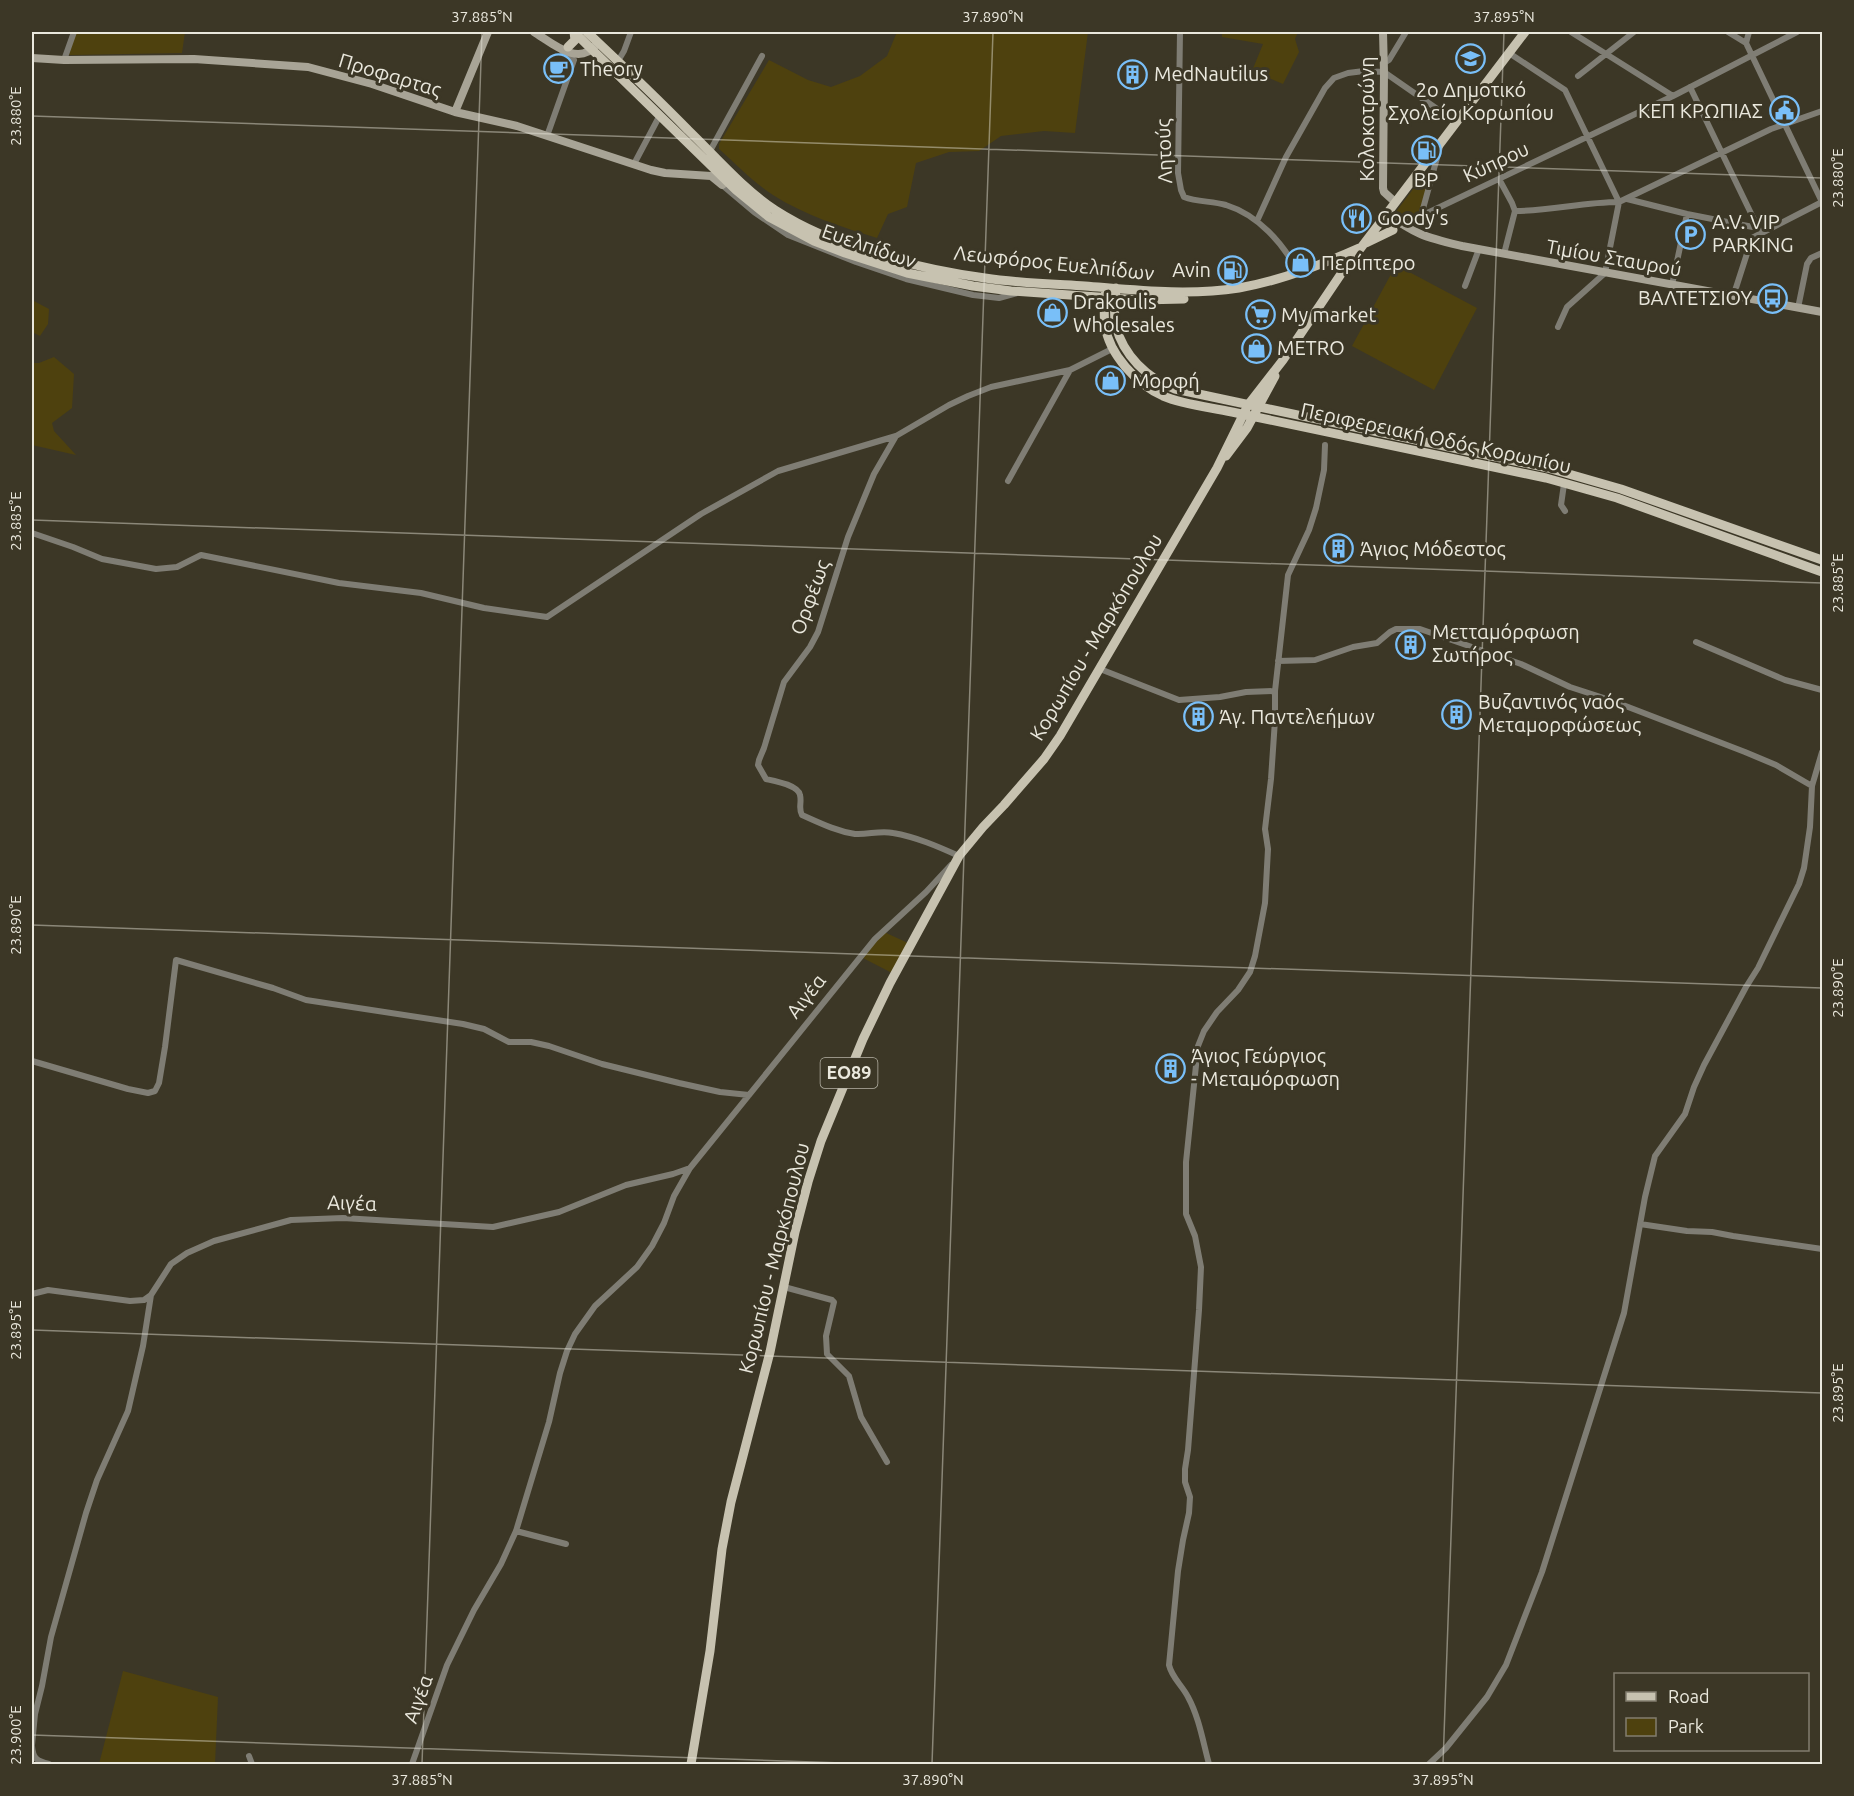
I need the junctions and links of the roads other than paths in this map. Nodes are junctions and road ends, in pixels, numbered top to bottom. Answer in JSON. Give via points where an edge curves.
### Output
{"nodes":[{"id":1,"x":74,"y":32,"type":"edge"},
{"id":2,"x":488,"y":32,"type":"edge"},
{"id":3,"x":534,"y":32,"type":"edge"},
{"id":4,"x":574,"y":32,"type":"edge"},
{"id":5,"x":631,"y":32,"type":"edge"},
{"id":6,"x":1180,"y":32,"type":"edge"},
{"id":7,"x":1383,"y":32,"type":"edge"},
{"id":8,"x":1407,"y":32,"type":"edge"},
{"id":9,"x":1525,"y":32,"type":"edge"},
{"id":10,"x":1571,"y":32,"type":"edge"},
{"id":11,"x":1634,"y":32,"type":"edge"},
{"id":12,"x":1728,"y":32,"type":"edge"},
{"id":13,"x":1749,"y":32,"type":"edge"},
{"id":14,"x":1797,"y":32,"type":"edge"},
{"id":15,"x":592,"y":43,"type":"edge"},
{"id":16,"x":1746,"y":43,"type":"junction"},
{"id":17,"x":563,"y":48,"type":"junction"},
{"id":18,"x":1509,"y":53,"type":"junction"},
{"id":19,"x":1605,"y":54,"type":"junction"},
{"id":20,"x":1752,"y":55,"type":"junction"},
{"id":21,"x":762,"y":56,"type":"dead end"},
{"id":22,"x":32,"y":58,"type":"edge"},
{"id":23,"x":64,"y":60,"type":"junction"},
{"id":24,"x":618,"y":61,"type":"junction"},
{"id":25,"x":1384,"y":68,"type":"junction"},
{"id":26,"x":1578,"y":76,"type":"dead end"},
{"id":27,"x":1690,"y":87,"type":"junction"},
{"id":28,"x":1673,"y":96,"type":"junction"},
{"id":29,"x":1822,"y":111,"type":"edge"},
{"id":30,"x":455,"y":112,"type":"junction"},
{"id":31,"x":660,"y":115,"type":"junction"},
{"id":32,"x":1456,"y":122,"type":"junction"},
{"id":33,"x":1785,"y":123,"type":"junction"},
{"id":34,"x":547,"y":136,"type":"junction"},
{"id":35,"x":1589,"y":137,"type":"junction"},
{"id":36,"x":1442,"y":140,"type":"junction"},
{"id":37,"x":710,"y":151,"type":"junction"},
{"id":38,"x":1721,"y":152,"type":"junction"},
{"id":39,"x":633,"y":164,"type":"junction"},
{"id":40,"x":1499,"y":179,"type":"junction"},
{"id":41,"x":724,"y":183,"type":"junction"},
{"id":42,"x":1627,"y":199,"type":"junction"},
{"id":43,"x":1395,"y":202,"type":"junction"},
{"id":44,"x":1619,"y":202,"type":"junction"},
{"id":45,"x":1822,"y":202,"type":"edge"},
{"id":46,"x":1515,"y":212,"type":"junction"},
{"id":47,"x":1687,"y":214,"type":"junction"},
{"id":48,"x":1421,"y":216,"type":"junction"},
{"id":49,"x":1384,"y":217,"type":"junction"},
{"id":50,"x":1257,"y":221,"type":"junction"},
{"id":51,"x":1397,"y":227,"type":"junction"},
{"id":52,"x":1760,"y":231,"type":"junction"},
{"id":53,"x":1362,"y":245,"type":"junction"},
{"id":54,"x":1479,"y":249,"type":"junction"},
{"id":55,"x":1822,"y":253,"type":"edge"},
{"id":56,"x":1504,"y":254,"type":"junction"},
{"id":57,"x":1298,"y":272,"type":"junction"},
{"id":58,"x":1605,"y":273,"type":"junction"},
{"id":59,"x":1672,"y":285,"type":"junction"},
{"id":60,"x":1465,"y":286,"type":"dead end"},
{"id":61,"x":1239,"y":288,"type":"junction"},
{"id":62,"x":1105,"y":292,"type":"junction"},
{"id":63,"x":1116,"y":293,"type":"junction"},
{"id":64,"x":1089,"y":296,"type":"junction"},
{"id":65,"x":1733,"y":297,"type":"junction"},
{"id":66,"x":1141,"y":300,"type":"junction"},
{"id":67,"x":1798,"y":308,"type":"junction"},
{"id":68,"x":1822,"y":312,"type":"edge"},
{"id":69,"x":1104,"y":316,"type":"junction"},
{"id":70,"x":1116,"y":325,"type":"junction"},
{"id":71,"x":1558,"y":327,"type":"dead end"},
{"id":72,"x":1114,"y":348,"type":"junction"},
{"id":73,"x":1283,"y":360,"type":"junction"},
{"id":74,"x":1070,"y":370,"type":"junction"},
{"id":75,"x":1248,"y":405,"type":"junction"},
{"id":76,"x":1259,"y":407,"type":"junction"},
{"id":77,"x":1242,"y":415,"type":"junction"},
{"id":78,"x":1253,"y":417,"type":"junction"},
{"id":79,"x":896,"y":436,"type":"junction"},
{"id":80,"x":1325,"y":445,"type":"dead end"},
{"id":81,"x":1217,"y":468,"type":"junction"},
{"id":82,"x":1008,"y":481,"type":"dead end"},
{"id":83,"x":1564,"y":484,"type":"junction"},
{"id":84,"x":1565,"y":511,"type":"dead end"},
{"id":85,"x":32,"y":533,"type":"edge"},
{"id":86,"x":1822,"y":560,"type":"edge"},
{"id":87,"x":1822,"y":572,"type":"edge"},
{"id":88,"x":1696,"y":642,"type":"dead end"},
{"id":89,"x":1278,"y":661,"type":"junction"},
{"id":90,"x":1100,"y":669,"type":"junction"},
{"id":91,"x":1822,"y":690,"type":"edge"},
{"id":92,"x":1275,"y":691,"type":"junction"},
{"id":93,"x":1822,"y":752,"type":"edge"},
{"id":94,"x":1812,"y":786,"type":"junction"},
{"id":95,"x":959,"y":856,"type":"junction"},
{"id":96,"x":32,"y":1061,"type":"edge"},
{"id":97,"x":749,"y":1095,"type":"junction"},
{"id":98,"x":690,"y":1168,"type":"junction"},
{"id":99,"x":673,"y":1174,"type":"junction"},
{"id":100,"x":681,"y":1184,"type":"junction"},
{"id":101,"x":1640,"y":1224,"type":"junction"},
{"id":102,"x":1822,"y":1249,"type":"edge"},
{"id":103,"x":784,"y":1287,"type":"junction"},
{"id":104,"x":32,"y":1294,"type":"edge"},
{"id":105,"x":151,"y":1295,"type":"junction"},
{"id":106,"x":887,"y":1462,"type":"dead end"},
{"id":107,"x":516,"y":1531,"type":"junction"},
{"id":108,"x":566,"y":1544,"type":"dead end"},
{"id":109,"x":32,"y":1745,"type":"edge"},
{"id":110,"x":249,"y":1756,"type":"dead end"},
{"id":111,"x":49,"y":1764,"type":"edge"},
{"id":112,"x":252,"y":1764,"type":"edge"},
{"id":113,"x":412,"y":1764,"type":"edge"},
{"id":114,"x":691,"y":1764,"type":"edge"},
{"id":115,"x":1209,"y":1764,"type":"edge"},
{"id":116,"x":1428,"y":1764,"type":"edge"}],
"edges":[{"from":1,"to":23,"type":"street"},
{"from":2,"to":30,"type":"street"},
{"from":3,"to":17,"type":"street"},
{"from":4,"to":15,"type":"main road","name":"Λεωφόρος Ευελπίδων"},
{"from":4,"to":17,"type":"main road","via":[[576,40]]},
{"from":5,"to":24,"type":"street"},
{"from":6,"to":50,"type":"street","name":"Λητούς","via":[[1181,190],[1184,196],[1226,206]]},
{"from":7,"to":25,"type":"street","name":"Κολοκοτρώνη"},
{"from":8,"to":25,"type":"street"},
{"from":9,"to":18,"type":"main road","number":"ΕΟ89"},
{"from":10,"to":19,"type":"street"},
{"from":11,"to":19,"type":"street"},
{"from":12,"to":16,"type":"street"},
{"from":13,"to":16,"type":"street"},
{"from":14,"to":20,"type":"street","name":"Κύπρου"},
{"from":15,"to":17,"type":"street"},
{"from":15,"to":24,"type":"main road","name":"Λεωφόρος Ευελπίδων"},
{"from":15,"to":31,"type":"main road","name":"Λεωφόρος Ευελπίδων"},
{"from":16,"to":20,"type":"street"},
{"from":17,"to":34,"type":"street","via":[[567,58],[574,60]]},
{"from":18,"to":32,"type":"main road","number":"ΕΟ89"},
{"from":18,"to":35,"type":"street","via":[[1565,90]]},
{"from":19,"to":26,"type":"street"},
{"from":19,"to":28,"type":"street"},
{"from":20,"to":27,"type":"street","name":"Κύπρου"},
{"from":20,"to":33,"type":"street"},
{"from":21,"to":37,"type":"street"},
{"from":22,"to":23,"type":"street","name":"Προφαρτας"},
{"from":23,"to":30,"type":"street","name":"Προφαρτας","via":[[194,59],[308,67]]},
{"from":24,"to":37,"type":"main road","name":"Λεωφόρος Ευελπίδων"},
{"from":25,"to":32,"type":"street"},
{"from":25,"to":43,"type":"street","name":"Κολοκοτρώνη","via":[[1383,188]]},
{"from":25,"to":50,"type":"street","via":[[1348,73],[1334,78],[1324,88]]},
{"from":27,"to":28,"type":"street","name":"Κύπρου"},
{"from":27,"to":38,"type":"street"},
{"from":28,"to":35,"type":"street","name":"Κύπρου"},
{"from":29,"to":33,"type":"street"},
{"from":30,"to":34,"type":"street","name":"Προφαρτας"},
{"from":31,"to":39,"type":"street"},
{"from":31,"to":41,"type":"main road","name":"Λεωφόρος Ευελπίδων"},
{"from":32,"to":36,"type":"main road","number":"ΕΟ89"},
{"from":33,"to":38,"type":"street"},
{"from":33,"to":45,"type":"street"},
{"from":34,"to":39,"type":"street","name":"Προφαρτας"},
{"from":35,"to":40,"type":"street","name":"Κύπρου"},
{"from":35,"to":44,"type":"street"},
{"from":36,"to":43,"type":"main road","number":"ΕΟ89"},
{"from":36,"to":48,"type":"street"},
{"from":37,"to":62,"type":"main road","name":"Λεωφόρος Ευελπίδων","via":[[775,210],[848,244],[909,263],[981,278]]},
{"from":38,"to":42,"type":"street"},
{"from":38,"to":52,"type":"street"},
{"from":39,"to":41,"type":"street","name":"Προφαρτας","via":[[665,173],[713,177]]},
{"from":40,"to":46,"type":"street"},
{"from":40,"to":48,"type":"street","name":"Κύπρου"},
{"from":41,"to":64,"type":"main road","name":"Λεωφόρος Ευελπίδων","via":[[755,210],[857,260],[973,286]]},
{"from":42,"to":44,"type":"street"},
{"from":42,"to":47,"type":"street"},
{"from":43,"to":49,"type":"main road","number":"ΕΟ89"},
{"from":44,"to":46,"type":"street"},
{"from":44,"to":58,"type":"street"},
{"from":45,"to":52,"type":"street"},
{"from":46,"to":56,"type":"street"},
{"from":47,"to":52,"type":"street"},
{"from":47,"to":59,"type":"street"},
{"from":48,"to":51,"type":"street","name":"Κύπρου"},
{"from":49,"to":51,"type":"street","name":"Τιμίου Σταυρού"},
{"from":49,"to":53,"type":"main road","number":"ΕΟ89"},
{"from":50,"to":57,"type":"street","name":"Λητούς","via":[[1281,245]]},
{"from":51,"to":53,"type":"main road","name":"Λεωφόρος Ευελπίδων"},
{"from":51,"to":54,"type":"street","name":"Τιμίου Σταυρού"},
{"from":52,"to":65,"type":"street","via":[[1750,241]]},
{"from":53,"to":57,"type":"main road","name":"Λεωφόρος Ευελπίδων"},
{"from":53,"to":73,"type":"main road","name":"Κορωπίου - Μαρκόπουλου","number":"ΕΟ89"},
{"from":54,"to":56,"type":"street","name":"Τιμίου Σταυρού"},
{"from":54,"to":60,"type":"street"},
{"from":55,"to":67,"type":"street","via":[[1807,264]]},
{"from":56,"to":58,"type":"street","name":"Τιμίου Σταυρού"},
{"from":57,"to":61,"type":"main road","name":"Λεωφόρος Ευελπίδων"},
{"from":58,"to":59,"type":"street","name":"Τιμίου Σταυρού"},
{"from":58,"to":71,"type":"street","via":[[1567,308]]},
{"from":59,"to":65,"type":"street","name":"Τιμίου Σταυρού"},
{"from":61,"to":63,"type":"main road","name":"Λεωφόρος Ευελπίδων"},
{"from":61,"to":66,"type":"main road","name":"Λεωφόρος Ευελπίδων","via":[[1223,295]]},
{"from":62,"to":63,"type":"main road","name":"Λεωφόρος Ευελπίδων"},
{"from":62,"to":64,"type":"main road","name":"Λεωφόρος Ευελπίδων"},
{"from":62,"to":69,"type":"main road","name":"Περιφερειακή Οδός Κορωπίου"},
{"from":63,"to":66,"type":"main road","name":"Λεωφόρος Ευελπίδων"},
{"from":63,"to":70,"type":"main road","name":"Περιφερειακή Οδός Κορωπίου"},
{"from":64,"to":69,"type":"main road"},
{"from":65,"to":67,"type":"street","name":"Τιμίου Σταυρού"},
{"from":66,"to":70,"type":"main road","via":[[1125,306]]},
{"from":67,"to":68,"type":"street","name":"Τιμίου Σταυρού"},
{"from":69,"to":72,"type":"main road","name":"Περιφερειακή Οδός Κορωπίου"},
{"from":70,"to":75,"type":"main road","name":"Περιφερειακή Οδός Κορωπίου","via":[[1135,361],[1156,380],[1175,389]]},
{"from":72,"to":74,"type":"street","name":"Ορφέως"},
{"from":72,"to":77,"type":"main road","name":"Περιφερειακή Οδός Κορωπίου","via":[[1133,375],[1161,395]]},
{"from":73,"to":75,"type":"main road","name":"Κορωπίου - Μαρκόπουλου","number":"ΕΟ89"},
{"from":73,"to":76,"type":"main road","name":"Κορωπίου - Μαρκόπουλου","number":"ΕΟ89"},
{"from":74,"to":79,"type":"street","name":"Ορφέως","via":[[991,387],[949,405]]},
{"from":74,"to":82,"type":"street"},
{"from":75,"to":76,"type":"main road","name":"Περιφερειακή Οδός Κορωπίου"},
{"from":75,"to":77,"type":"main road","name":"Κορωπίου - Μαρκόπουλου","number":"ΕΟ89"},
{"from":76,"to":78,"type":"main road","name":"Κορωπίου - Μαρκόπουλου","number":"ΕΟ89"},
{"from":76,"to":86,"type":"main road","name":"Περιφερειακή Οδός Κορωπίου","via":[[1548,468],[1621,489]]},
{"from":77,"to":78,"type":"main road","name":"Περιφερειακή Οδός Κορωπίου"},
{"from":77,"to":81,"type":"main road","name":"Κορωπίου - Μαρκόπουλου","number":"ΕΟ89"},
{"from":78,"to":81,"type":"main road","name":"Κορωπίου - Μαρκόπουλου","number":"ΕΟ89"},
{"from":78,"to":83,"type":"main road","name":"Περιφερειακή Οδός Κορωπίου"},
{"from":79,"to":85,"type":"street","via":[[778,471],[701,514],[547,617],[421,593],[339,583],[201,555],[177,567],[156,569],[102,559]]},
{"from":79,"to":95,"type":"street","name":"Ορφέως","via":[[874,474],[848,537],[818,632],[784,682],[758,765],[766,779],[798,790],[802,815],[836,830],[909,836]]},
{"from":80,"to":89,"type":"street","via":[[1316,508],[1288,574]]},
{"from":81,"to":90,"type":"main road","name":"Κορωπίου - Μαρκόπουλου","number":"ΕΟ89"},
{"from":83,"to":84,"type":"street","via":[[1561,505]]},
{"from":83,"to":87,"type":"main road","name":"Περιφερειακή Οδός Κορωπίου","via":[[1617,498]]},
{"from":88,"to":91,"type":"street","via":[[1785,680]]},
{"from":89,"to":92,"type":"street"},
{"from":89,"to":94,"type":"street","via":[[1315,660],[1377,643],[1396,629],[1420,629],[1521,664],[1570,687],[1745,752]]},
{"from":90,"to":92,"type":"street","via":[[1179,700]]},
{"from":90,"to":95,"type":"main road","name":"Κορωπίου - Μαρκόπουλου","number":"ΕΟ89","via":[[1044,759]]},
{"from":92,"to":115,"type":"street","via":[[1271,779],[1264,829],[1268,849],[1257,947],[1250,972],[1217,1012],[1198,1046],[1186,1162],[1186,1215],[1200,1254],[1201,1278],[1185,1469],[1190,1513],[1178,1571],[1169,1665],[1195,1713]]},
{"from":93,"to":94,"type":"street"},
{"from":94,"to":101,"type":"street","via":[[1810,827],[1799,884],[1704,1065],[1685,1114],[1655,1156]]},
{"from":95,"to":97,"type":"street","name":"Αιγέα","via":[[875,939]]},
{"from":95,"to":103,"type":"main road","name":"Κορωπίου - Μαρκόπουλου","number":"ΕΟ89","via":[[863,1039],[821,1141]]},
{"from":96,"to":97,"type":"street","via":[[128,1089],[148,1093],[155,1090],[165,1047],[176,960],[306,1000],[463,1024],[509,1042],[531,1042],[696,1087]]},
{"from":97,"to":98,"type":"street","name":"Αιγέα"},
{"from":98,"to":99,"type":"street","name":"Αιγέα"},
{"from":98,"to":100,"type":"street","name":"Αιγέα"},
{"from":99,"to":100,"type":"street"},
{"from":99,"to":105,"type":"street","name":"Αιγέα","via":[[626,1185],[559,1212],[493,1227],[343,1218],[291,1220],[214,1241],[187,1253],[171,1264]]},
{"from":100,"to":107,"type":"street","name":"Αιγέα","via":[[652,1246],[637,1268],[595,1306],[574,1334]]},
{"from":101,"to":102,"type":"street"},
{"from":101,"to":116,"type":"street","via":[[1624,1313],[1533,1598],[1506,1665],[1487,1697]]},
{"from":103,"to":106,"type":"street","via":[[834,1302],[826,1336],[827,1354],[853,1383],[861,1417]]},
{"from":103,"to":114,"type":"main road","name":"Κορωπίου - Μαρκόπουλου","number":"ΕΟ89","via":[[730,1502]]},
{"from":104,"to":105,"type":"street","via":[[48,1290],[130,1301]]},
{"from":105,"to":109,"type":"street","via":[[128,1410],[97,1480],[51,1637]]},
{"from":107,"to":108,"type":"street"},
{"from":107,"to":113,"type":"street","name":"Αιγέα","via":[[447,1665]]},
{"from":109,"to":111,"type":"street","via":[[36,1761]]},
{"from":110,"to":112,"type":"street"}]}
